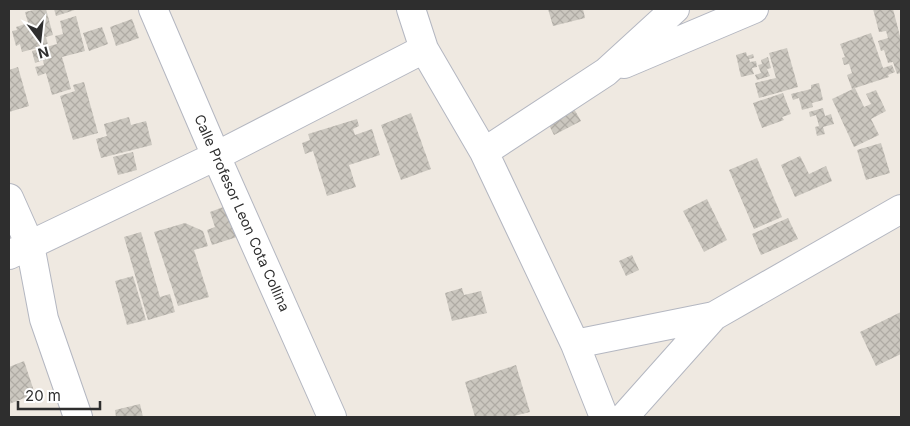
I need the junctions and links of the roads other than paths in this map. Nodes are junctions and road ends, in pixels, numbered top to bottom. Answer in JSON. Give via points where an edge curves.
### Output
{"nodes":[{"id":1,"x":153,"y":9,"type":"edge"},
{"id":2,"x":412,"y":9,"type":"edge"},
{"id":3,"x":675,"y":9,"type":"edge"},
{"id":4,"x":754,"y":9,"type":"edge"},
{"id":5,"x":424,"y":49,"type":"junction"},
{"id":6,"x":606,"y":72,"type":"junction"},
{"id":7,"x":484,"y":152,"type":"junction"},
{"id":8,"x":216,"y":156,"type":"junction"},
{"id":9,"x":9,"y":198,"type":"edge"},
{"id":10,"x":901,"y":209,"type":"edge"},
{"id":11,"x":20,"y":250,"type":"edge"},
{"id":12,"x":714,"y":316,"type":"junction"},
{"id":13,"x":575,"y":344,"type":"junction"},
{"id":14,"x":78,"y":417,"type":"edge"},
{"id":15,"x":332,"y":417,"type":"edge"},
{"id":16,"x":604,"y":417,"type":"edge"},
{"id":17,"x":624,"y":417,"type":"edge"}],
"edges":[{"from":1,"to":8,"type":"street","name":"Calle Profesor Leon Cota Collina"},
{"from":2,"to":5,"type":"street"},
{"from":3,"to":6,"type":"street"},
{"from":4,"to":6,"type":"street"},
{"from":5,"to":7,"type":"street"},
{"from":5,"to":8,"type":"street"},
{"from":6,"to":7,"type":"street"},
{"from":7,"to":13,"type":"street"},
{"from":8,"to":11,"type":"street"},
{"from":8,"to":15,"type":"street","name":"Calle Profesor Leon Cota Collina"},
{"from":9,"to":11,"type":"street"},
{"from":10,"to":12,"type":"street"},
{"from":11,"to":14,"type":"street"},
{"from":12,"to":13,"type":"street"},
{"from":12,"to":17,"type":"street"},
{"from":13,"to":16,"type":"street"}]}
